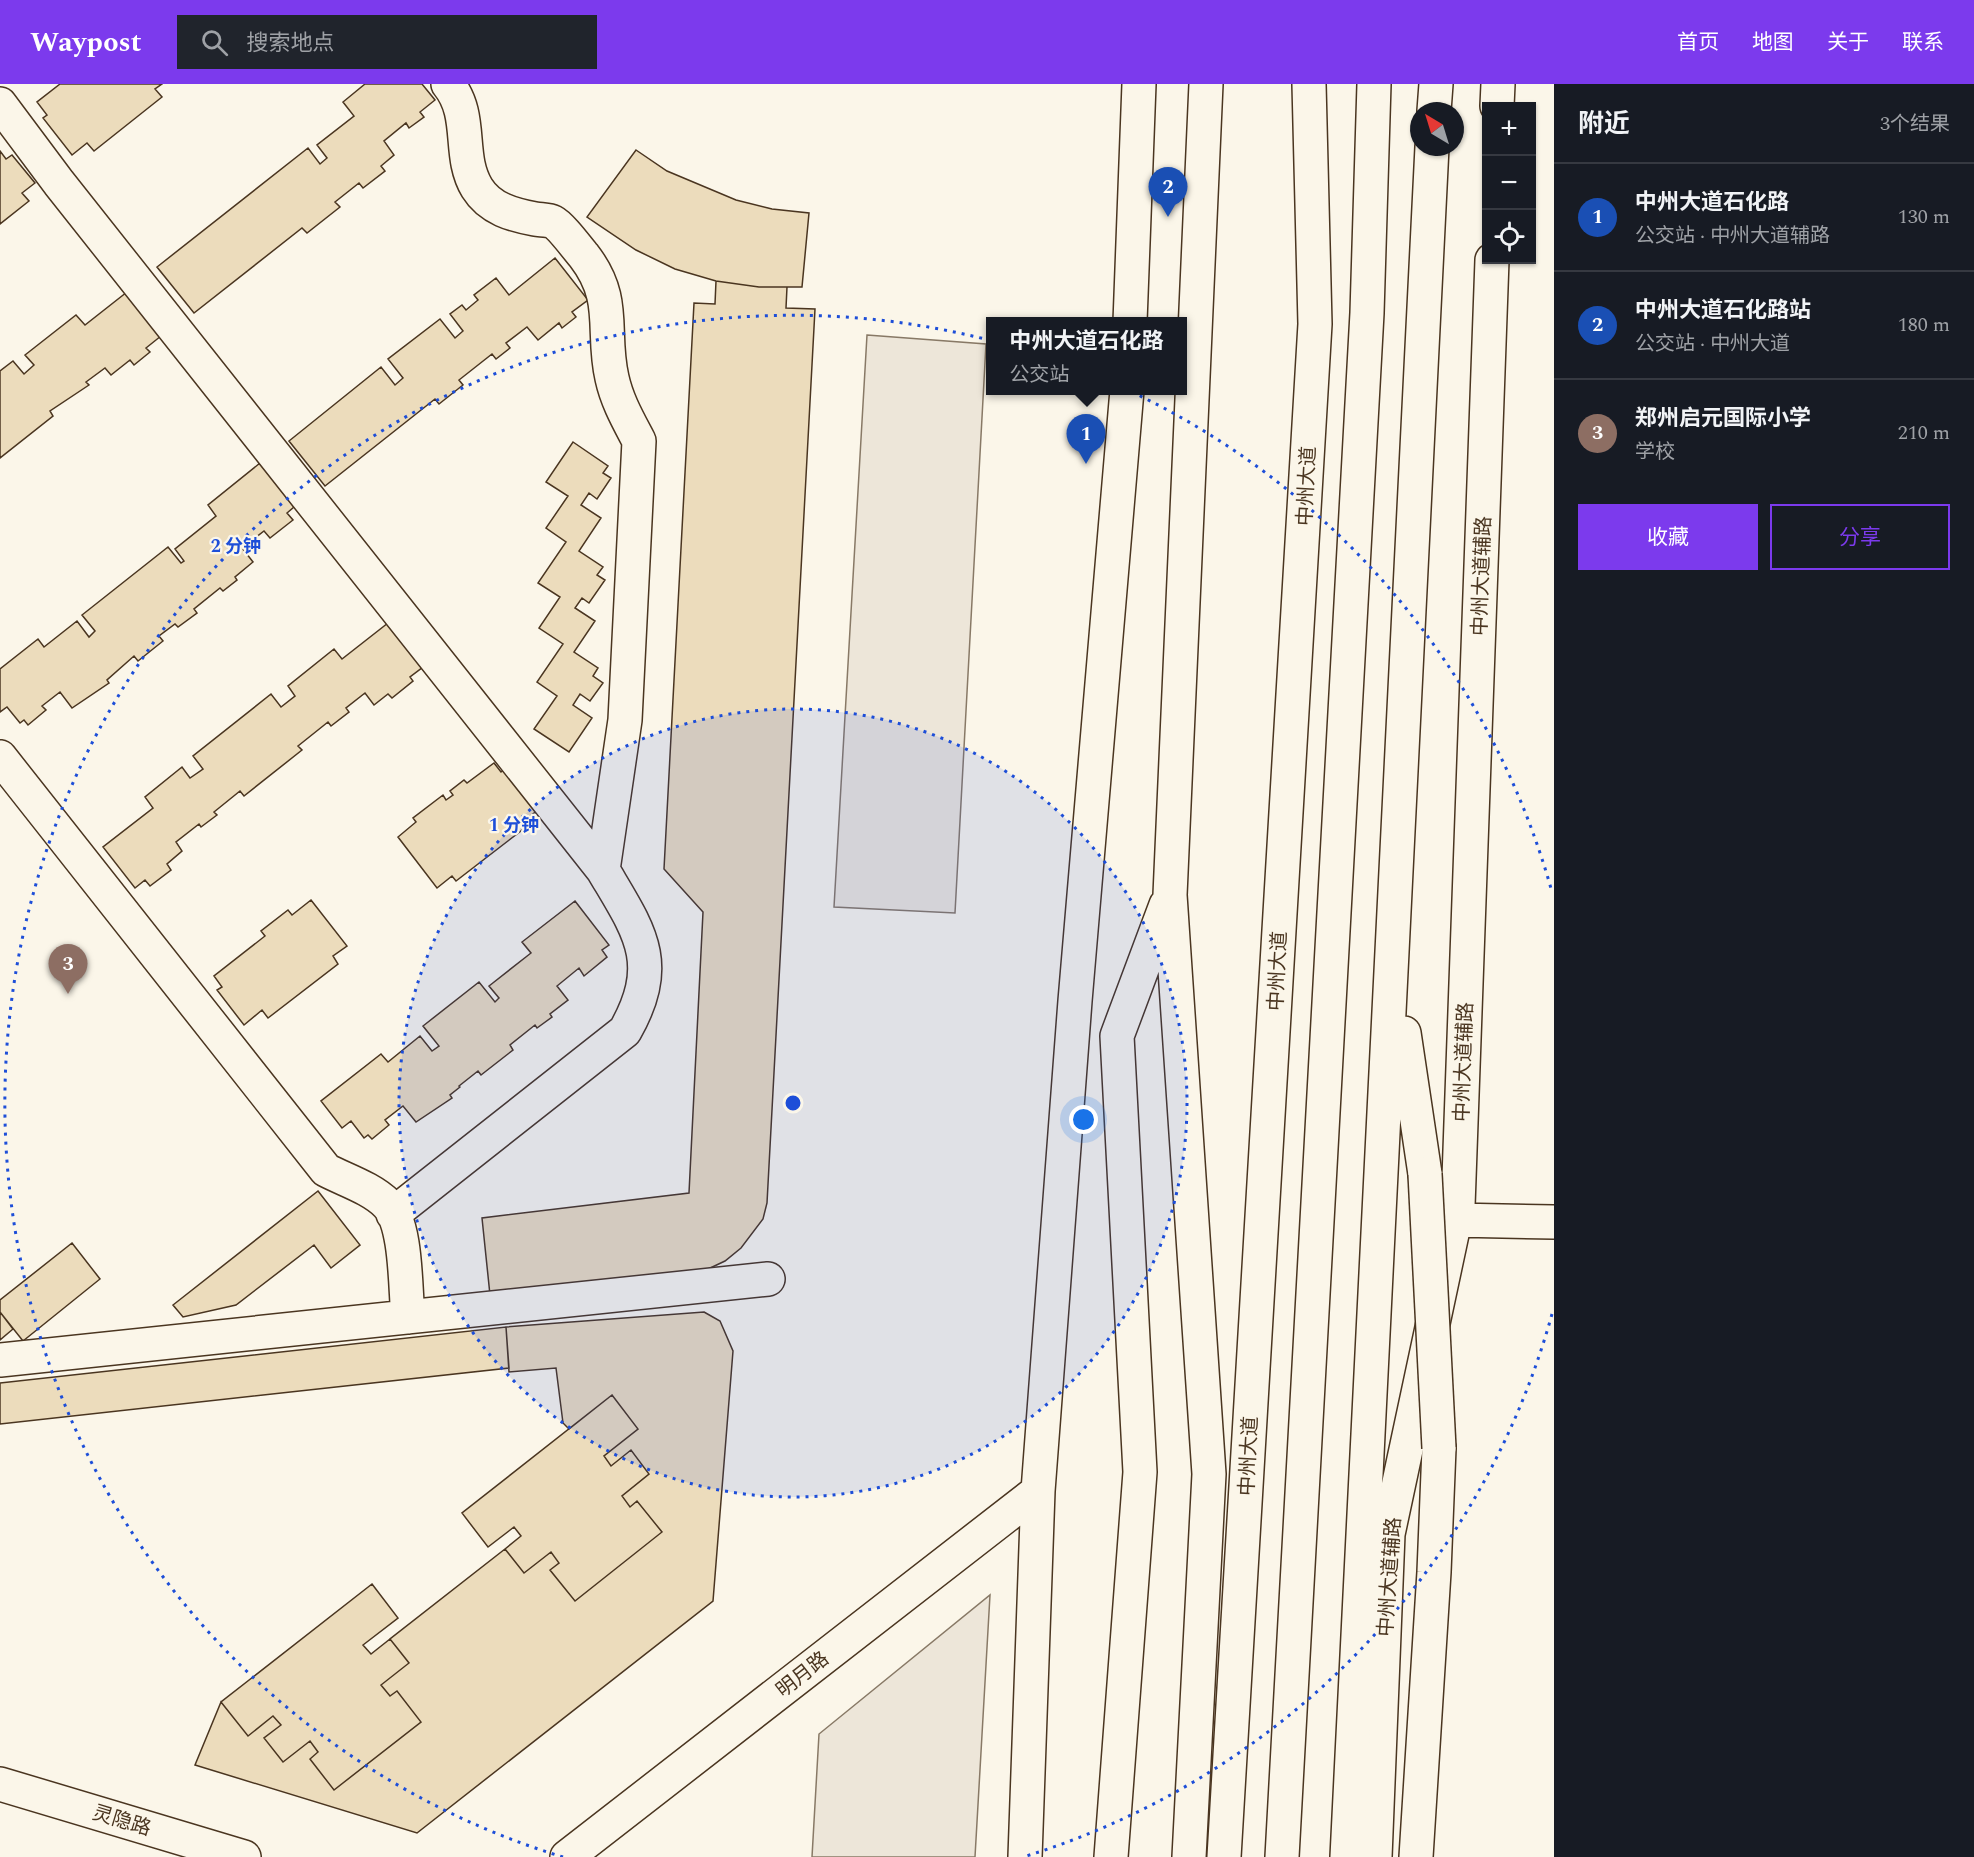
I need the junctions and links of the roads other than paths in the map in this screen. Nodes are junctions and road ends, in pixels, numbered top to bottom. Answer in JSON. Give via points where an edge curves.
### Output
{"nodes":[{"id":1,"x":448,"y":84,"type":"edge"},
{"id":2,"x":1139,"y":84,"type":"edge"},
{"id":3,"x":1206,"y":84,"type":"edge"},
{"id":4,"x":1309,"y":84,"type":"edge"},
{"id":5,"x":1374,"y":84,"type":"edge"},
{"id":6,"x":1436,"y":84,"type":"edge"},
{"id":7,"x":1498,"y":84,"type":"edge"},
{"id":8,"x":1435,"y":102,"type":"edge"},
{"id":9,"x":1497,"y":102,"type":"edge"},
{"id":10,"x":0,"y":104,"type":"edge"},
{"id":11,"x":1432,"y":156,"type":"edge"},
{"id":12,"x":1492,"y":264,"type":"edge"},
{"id":13,"x":1130,"y":317,"type":"edge"},
{"id":14,"x":1127,"y":395,"type":"edge"},
{"id":15,"x":0,"y":757,"type":"edge"},
{"id":16,"x":603,"y":870,"type":"junction"},
{"id":17,"x":1170,"y":895,"type":"junction"},
{"id":18,"x":1393,"y":959,"type":"junction"},
{"id":19,"x":393,"y":1214,"type":"junction"},
{"id":20,"x":1455,"y":1220,"type":"junction"},
{"id":21,"x":1554,"y":1222,"type":"edge"},
{"id":22,"x":768,"y":1279,"type":"dead end"},
{"id":23,"x":408,"y":1317,"type":"junction"},
{"id":24,"x":0,"y":1360,"type":"edge"},
{"id":25,"x":1038,"y":1491,"type":"junction"},
{"id":26,"x":0,"y":1784,"type":"edge"},
{"id":27,"x":244,"y":1857,"type":"edge"},
{"id":28,"x":567,"y":1857,"type":"edge"},
{"id":29,"x":1024,"y":1857,"type":"edge"},
{"id":30,"x":1111,"y":1857,"type":"edge"},
{"id":31,"x":1189,"y":1857,"type":"edge"},
{"id":32,"x":1224,"y":1857,"type":"edge"},
{"id":33,"x":1282,"y":1857,"type":"edge"},
{"id":34,"x":1347,"y":1857,"type":"edge"},
{"id":35,"x":1375,"y":1857,"type":"edge"},
{"id":36,"x":1416,"y":1857,"type":"edge"}],
"edges":[{"from":1,"to":16,"type":"main road","via":[[456,93],[465,118],[469,167],[477,187],[489,201],[511,215],[554,222],[585,258],[605,291],[611,377],[618,401],[639,441],[625,720]]},
{"from":2,"to":13,"type":"main road"},
{"from":3,"to":17,"type":"main road","name":"中州大道"},
{"from":4,"to":32,"type":"main road","name":"中州大道","via":[[1315,324]]},
{"from":5,"to":33,"type":"main road","via":[[1367,313]]},
{"from":6,"to":8,"type":"main road"},
{"from":7,"to":9,"type":"main road"},
{"from":10,"to":16,"type":"main road"},
{"from":11,"to":18,"type":"main road"},
{"from":12,"to":20,"type":"main road","name":"中州大道辅路"},
{"from":14,"to":25,"type":"main road"},
{"from":15,"to":19,"type":"main road","via":[[326,1170],[371,1192],[388,1204]]},
{"from":16,"to":19,"type":"main road","via":[[637,928],[646,963],[639,1006],[625,1031]]},
{"from":17,"to":30,"type":"main road","via":[[1117,1036],[1140,1472]]},
{"from":17,"to":31,"type":"main road","name":"中州大道","via":[[1209,1474]]},
{"from":18,"to":34,"type":"main road"},
{"from":18,"to":36,"type":"main road","bridge":true,"via":[[1425,1174],[1439,1448]]},
{"from":19,"to":23,"type":"main road","via":[[399,1227]]},
{"from":20,"to":21,"type":"main road"},
{"from":20,"to":35,"type":"main road","name":"中州大道辅路","via":[[1388,1534]]},
{"from":22,"to":23,"type":"main road"},
{"from":23,"to":24,"type":"main road"},
{"from":25,"to":28,"type":"main road","name":"明月路"},
{"from":25,"to":29,"type":"main road"},
{"from":26,"to":27,"type":"main road","name":"灵隐路"}]}
